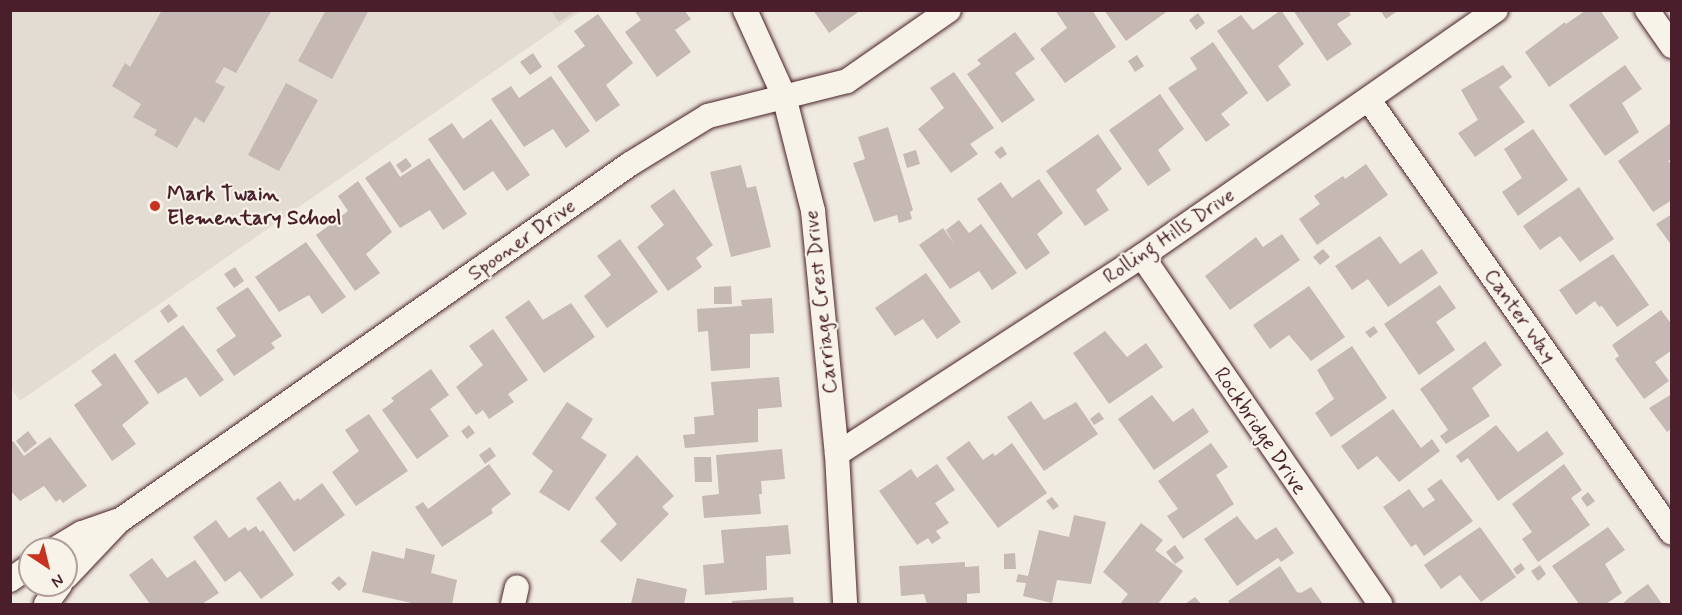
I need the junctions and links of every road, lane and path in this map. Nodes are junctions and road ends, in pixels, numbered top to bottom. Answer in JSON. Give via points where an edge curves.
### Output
{"nodes":[{"id":1,"x":745,"y":10,"type":"edge"},
{"id":2,"x":949,"y":10,"type":"edge"},
{"id":3,"x":1496,"y":10,"type":"edge"},
{"id":4,"x":1647,"y":10,"type":"edge"},
{"id":5,"x":1671,"y":46,"type":"edge"},
{"id":6,"x":784,"y":96,"type":"junction"},
{"id":7,"x":1369,"y":100,"type":"junction"},
{"id":8,"x":1142,"y":256,"type":"junction"},
{"id":9,"x":837,"y":454,"type":"junction"},
{"id":10,"x":119,"y":521,"type":"junction"},
{"id":11,"x":1671,"y":533,"type":"edge"},
{"id":12,"x":75,"y":537,"type":"edge"},
{"id":13,"x":78,"y":564,"type":"edge"},
{"id":14,"x":845,"y":604,"type":"edge"},
{"id":15,"x":1380,"y":604,"type":"edge"}],
"edges":[{"from":1,"to":6,"type":"street","name":"Carriage Crest Drive"},
{"from":2,"to":6,"type":"street","name":"Spooner Drive","via":[[847,81]]},
{"from":3,"to":7,"type":"street","name":"Rolling Hills Drive"},
{"from":4,"to":5,"type":"street"},
{"from":6,"to":9,"type":"street","name":"Carriage Crest Drive","via":[[813,211]]},
{"from":6,"to":10,"type":"street","name":"Spooner Drive","via":[[708,116],[630,164]]},
{"from":7,"to":8,"type":"street","name":"Rolling Hills Drive"},
{"from":7,"to":11,"type":"street","name":"Canter Way"},
{"from":8,"to":9,"type":"street","name":"Rolling Hills Drive"},
{"from":8,"to":15,"type":"street","name":"Rockbridge Drive"},
{"from":9,"to":14,"type":"street","name":"Carriage Crest Drive"},
{"from":10,"to":12,"type":"street","name":"Spooner Drive"},
{"from":10,"to":13,"type":"street","name":"Spooner Drive"}]}
